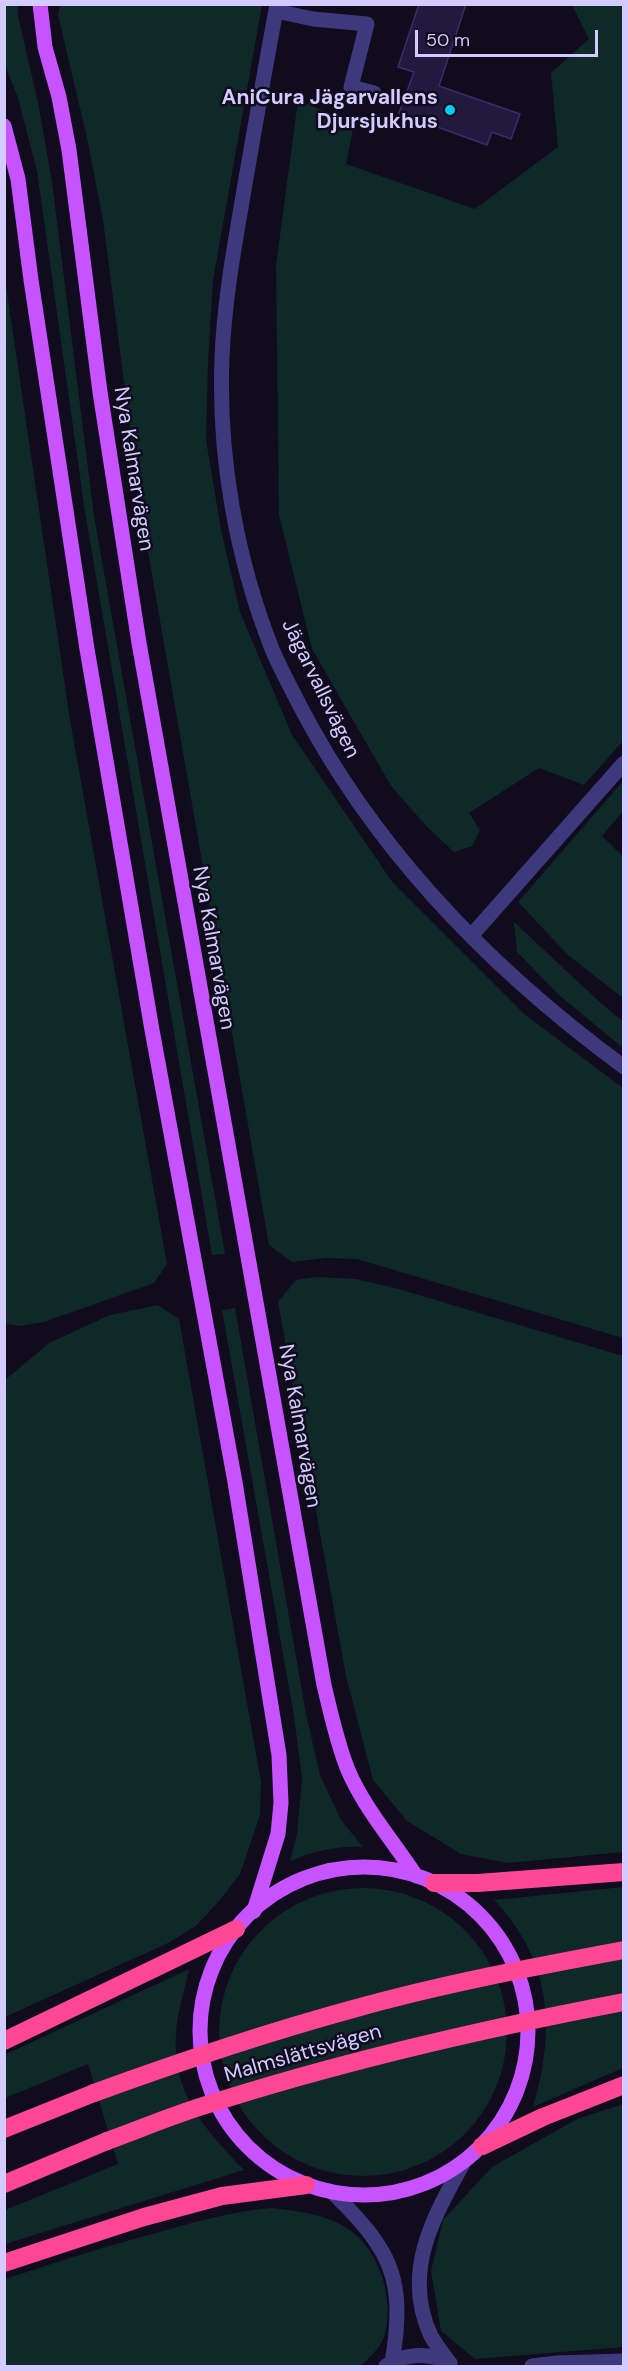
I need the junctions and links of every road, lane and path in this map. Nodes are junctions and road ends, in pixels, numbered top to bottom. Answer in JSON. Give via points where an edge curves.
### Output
{"nodes":[{"id":1,"x":40,"y":4,"type":"edge"},
{"id":2,"x":277,"y":8,"type":"edge"},
{"id":3,"x":374,"y":93,"type":"dead end"},
{"id":4,"x":4,"y":126,"type":"edge"},
{"id":5,"x":624,"y":763,"type":"edge"},
{"id":6,"x":471,"y":936,"type":"junction"},
{"id":7,"x":624,"y":1067,"type":"edge"},
{"id":8,"x":624,"y":1872,"type":"edge"},
{"id":9,"x":416,"y":1876,"type":"junction"},
{"id":10,"x":434,"y":1883,"type":"junction"},
{"id":11,"x":254,"y":1911,"type":"junction"},
{"id":12,"x":236,"y":1929,"type":"junction"},
{"id":13,"x":624,"y":1950,"type":"edge"},
{"id":14,"x":624,"y":2002,"type":"edge"},
{"id":15,"x":4,"y":2041,"type":"edge"},
{"id":16,"x":624,"y":2085,"type":"edge"},
{"id":17,"x":4,"y":2129,"type":"edge"},
{"id":18,"x":482,"y":2146,"type":"junction"},
{"id":19,"x":464,"y":2162,"type":"junction"},
{"id":20,"x":4,"y":2184,"type":"edge"},
{"id":21,"x":306,"y":2185,"type":"junction"},
{"id":22,"x":332,"y":2192,"type":"junction"},
{"id":23,"x":4,"y":2263,"type":"edge"},
{"id":24,"x":624,"y":2361,"type":"edge"},
{"id":25,"x":452,"y":2364,"type":"edge"},
{"id":26,"x":389,"y":2365,"type":"edge"},
{"id":27,"x":532,"y":2367,"type":"edge"}],
"edges":[{"from":1,"to":9,"type":"main road","name":"Nya Kalmarvägen","via":[[45,48],[69,150],[100,392],[143,667],[324,1685],[349,1773]]},
{"from":2,"to":3,"type":"street","via":[[313,19],[367,24],[351,87]]},
{"from":2,"to":6,"type":"street","name":"Jägarvallsvägen","via":[[226,292],[222,358],[225,447],[242,548],[273,651],[319,743],[405,864]]},
{"from":4,"to":11,"type":"main road","via":[[18,178],[87,649],[235,1482],[279,1755],[278,1834]]},
{"from":5,"to":6,"type":"street"},
{"from":6,"to":7,"type":"street","name":"Jägarvallsvägen","via":[[582,1036]]},
{"from":8,"to":10,"type":"highway"},
{"from":9,"to":10,"type":"main road"},
{"from":9,"to":11,"type":"main road","via":[[374,1868],[330,1871],[290,1886]]},
{"from":10,"to":18,"type":"main road","via":[[480,1915],[498,1937],[516,1970],[528,2016],[528,2044],[514,2099]]},
{"from":11,"to":12,"type":"main road"},
{"from":12,"to":15,"type":"highway"},
{"from":12,"to":21,"type":"main road","via":[[214,1966],[204,1999],[201,2050],[206,2075],[227,2121],[243,2142],[261,2159]]},
{"from":13,"to":17,"type":"highway","name":"Malmslättsvägen","bridge":true,"via":[[355,2008],[191,2057]]},
{"from":14,"to":20,"type":"highway","name":"Malmslättsvägen","bridge":true,"via":[[376,2055],[205,2105]]},
{"from":16,"to":18,"type":"highway"},
{"from":18,"to":19,"type":"main road"},
{"from":19,"to":22,"type":"main road","via":[[434,2180],[402,2191],[367,2196]]},
{"from":19,"to":25,"type":"street","via":[[430,2225],[419,2270],[423,2313],[431,2336]]},
{"from":21,"to":22,"type":"main road"},
{"from":21,"to":23,"type":"highway","via":[[211,2199]]},
{"from":22,"to":26,"type":"street","via":[[376,2240],[394,2277],[397,2319]]},
{"from":24,"to":27,"type":"street","via":[[557,2362]]},
{"from":25,"to":26,"type":"street","via":[[420,2355]]}]}
